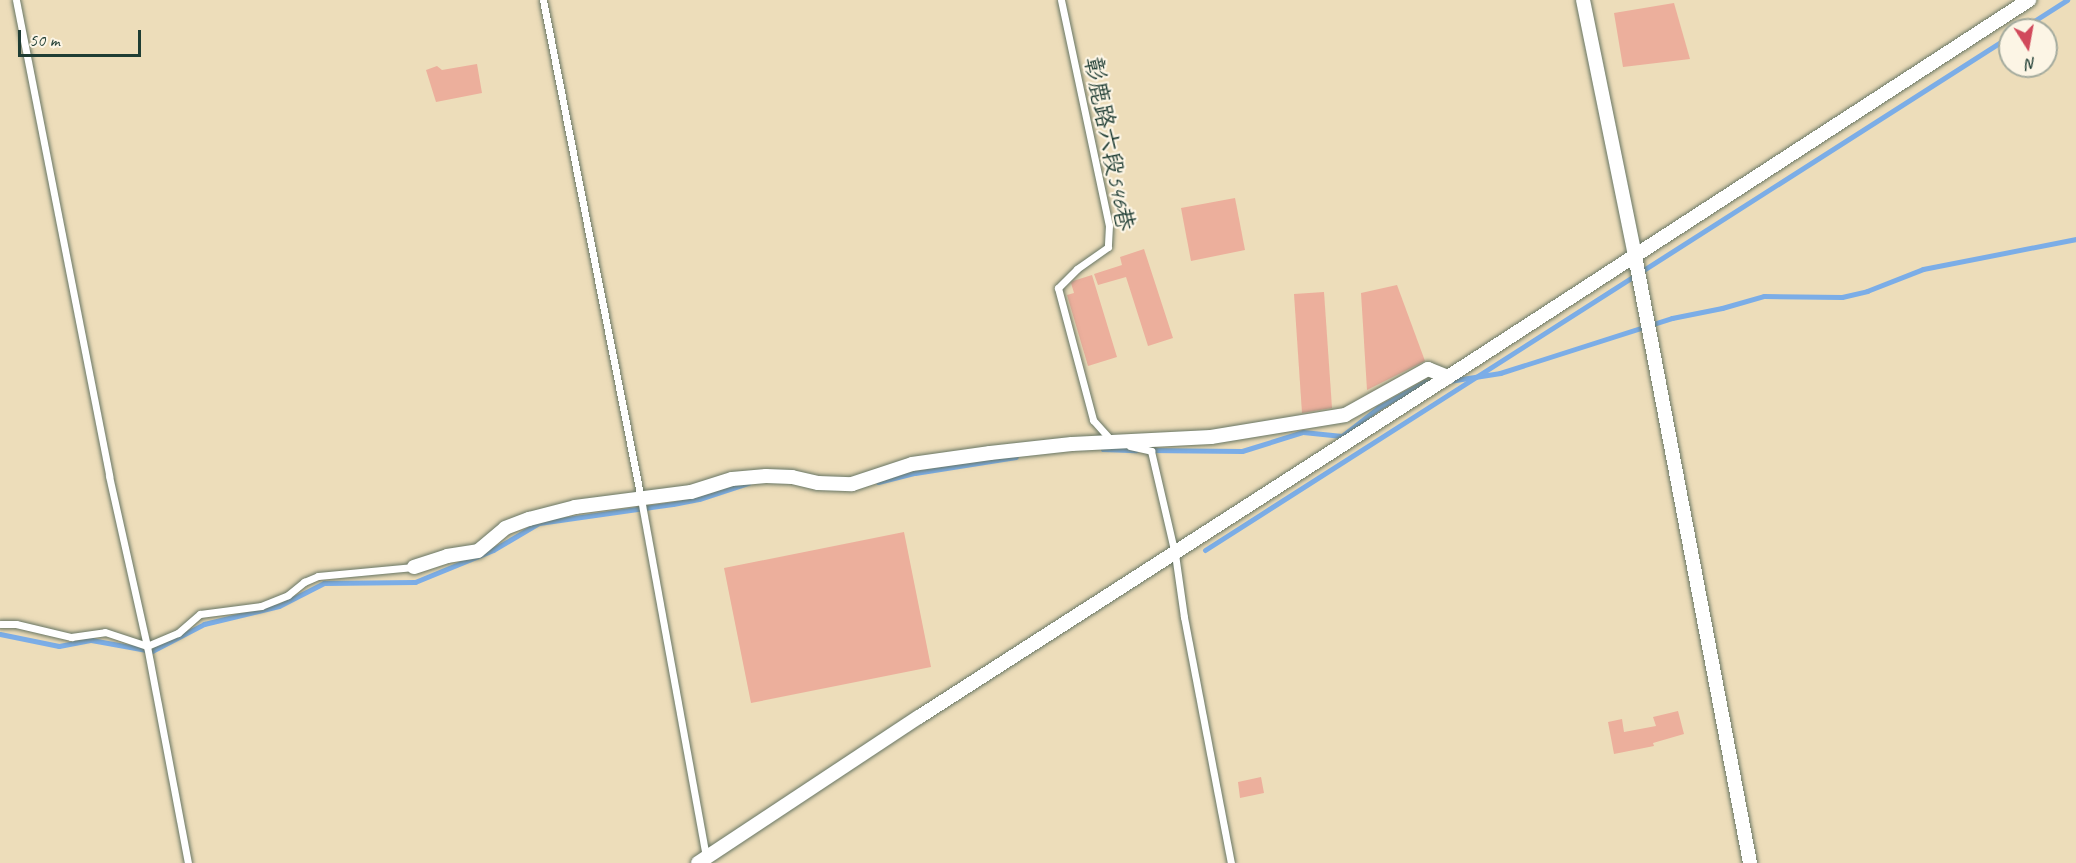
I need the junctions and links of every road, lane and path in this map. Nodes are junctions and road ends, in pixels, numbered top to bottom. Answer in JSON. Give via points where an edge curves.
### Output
{"nodes":[{"id":1,"x":16,"y":0,"type":"edge"},
{"id":2,"x":543,"y":0,"type":"edge"},
{"id":3,"x":1061,"y":0,"type":"edge"},
{"id":4,"x":1583,"y":0,"type":"edge"},
{"id":5,"x":2029,"y":0,"type":"edge"},
{"id":6,"x":1635,"y":256,"type":"junction"},
{"id":7,"x":1448,"y":377,"type":"junction"},
{"id":8,"x":1112,"y":441,"type":"junction"},
{"id":9,"x":640,"y":499,"type":"junction"},
{"id":10,"x":1174,"y":554,"type":"junction"},
{"id":11,"x":414,"y":567,"type":"joint"},
{"id":12,"x":0,"y":624,"type":"edge"},
{"id":13,"x":147,"y":646,"type":"junction"},
{"id":14,"x":704,"y":861,"type":"edge"},
{"id":15,"x":188,"y":863,"type":"edge"},
{"id":16,"x":1231,"y":863,"type":"edge"},
{"id":17,"x":1750,"y":863,"type":"edge"}],
"edges":[{"from":1,"to":13,"type":"lane","via":[[109,476]]},
{"from":2,"to":9,"type":"lane"},
{"from":3,"to":8,"type":"lane","name":"彰鹿路六段546巷","via":[[1109,225],[1108,247],[1058,288],[1093,420]]},
{"from":4,"to":6,"type":"street"},
{"from":5,"to":6,"type":"street"},
{"from":6,"to":7,"type":"street"},
{"from":6,"to":17,"type":"street"},
{"from":7,"to":8,"type":"street","via":[[1428,369],[1345,415],[1211,437]]},
{"from":7,"to":10,"type":"street"},
{"from":8,"to":9,"type":"street","via":[[912,464],[852,484],[766,476],[732,479],[691,492]]},
{"from":8,"to":10,"type":"lane","via":[[1151,451]]},
{"from":9,"to":11,"type":"street","via":[[575,507],[529,519],[506,528],[478,551]]},
{"from":9,"to":14,"type":"lane"},
{"from":10,"to":14,"type":"street"},
{"from":10,"to":16,"type":"lane"},
{"from":11,"to":13,"type":"lane","via":[[318,576],[261,606],[200,614],[178,633]]},
{"from":12,"to":13,"type":"lane","via":[[16,624],[71,638],[105,632]]},
{"from":13,"to":15,"type":"lane"}]}
